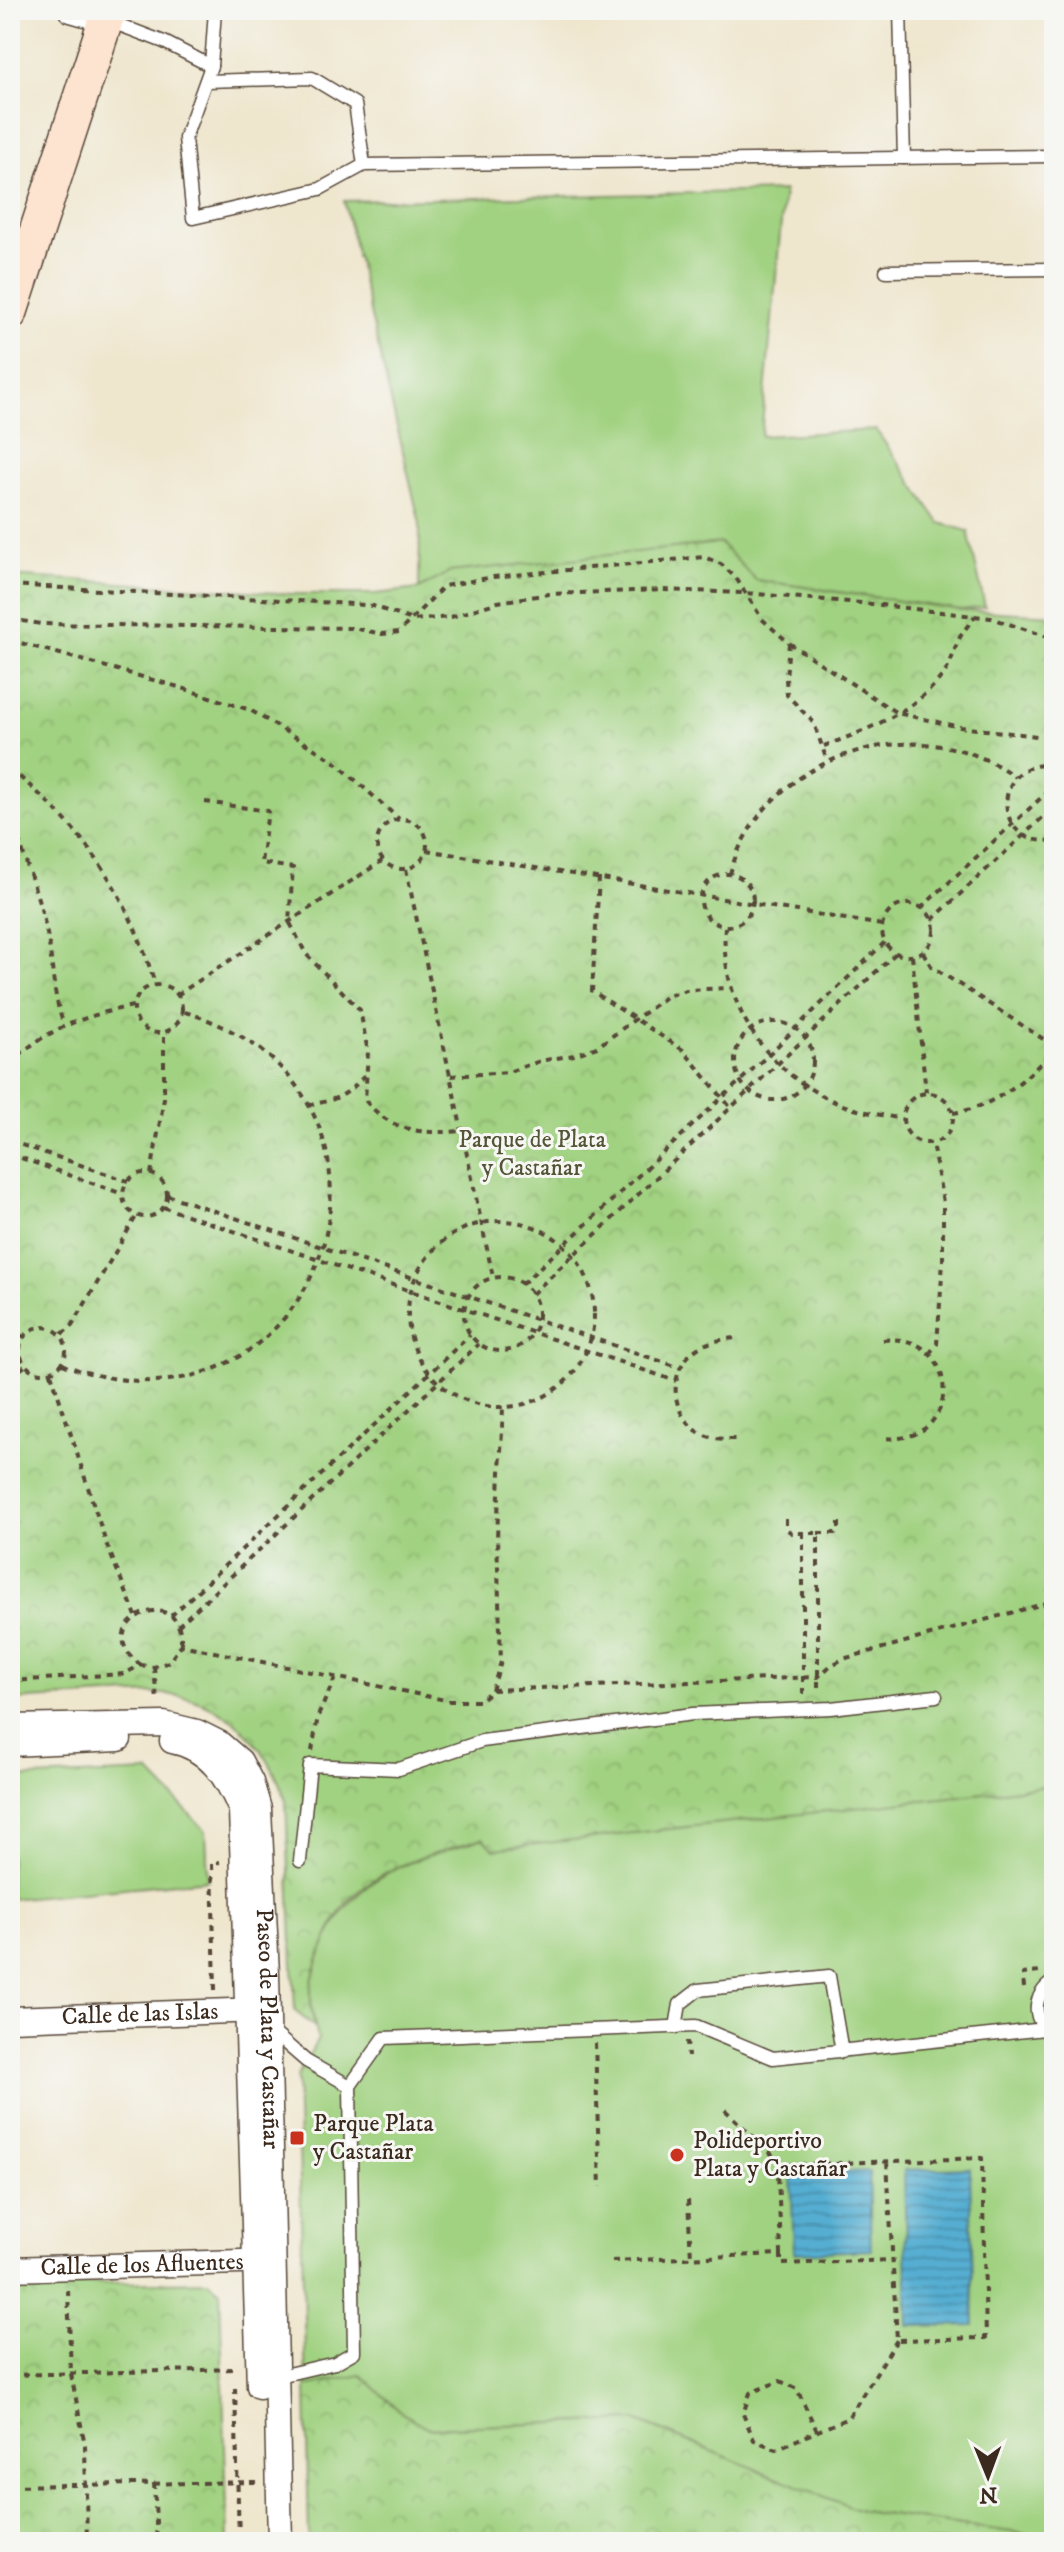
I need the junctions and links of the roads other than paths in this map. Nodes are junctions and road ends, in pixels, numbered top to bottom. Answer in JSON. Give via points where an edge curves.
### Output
{"nodes":[{"id":1,"x":71,"y":10,"type":"edge"},
{"id":2,"x":215,"y":10,"type":"edge"},
{"id":3,"x":900,"y":10,"type":"edge"},
{"id":4,"x":107,"y":15,"type":"edge"},
{"id":5,"x":211,"y":66,"type":"junction"},
{"id":6,"x":206,"y":81,"type":"junction"},
{"id":7,"x":1054,"y":156,"type":"edge"},
{"id":8,"x":904,"y":158,"type":"junction"},
{"id":9,"x":364,"y":165,"type":"junction"},
{"id":10,"x":1054,"y":269,"type":"edge"},
{"id":11,"x":886,"y":271,"type":"dead end"},
{"id":12,"x":10,"y":313,"type":"edge"},
{"id":13,"x":936,"y":1696,"type":"dead end"},
{"id":14,"x":10,"y":1727,"type":"edge"},
{"id":15,"x":10,"y":1744,"type":"edge"},
{"id":16,"x":300,"y":1861,"type":"dead end"},
{"id":17,"x":1054,"y":1981,"type":"edge"},
{"id":18,"x":261,"y":2016,"type":"junction"},
{"id":19,"x":10,"y":2019,"type":"edge"},
{"id":20,"x":676,"y":2027,"type":"junction"},
{"id":21,"x":1049,"y":2033,"type":"edge"},
{"id":22,"x":842,"y":2052,"type":"junction"},
{"id":23,"x":350,"y":2086,"type":"junction"},
{"id":24,"x":263,"y":2261,"type":"junction"},
{"id":25,"x":10,"y":2269,"type":"edge"},
{"id":26,"x":267,"y":2373,"type":"junction"},
{"id":27,"x":265,"y":2542,"type":"edge"},
{"id":28,"x":280,"y":2542,"type":"edge"}],
"edges":[{"from":1,"to":4,"type":"street"},
{"from":2,"to":5,"type":"lane"},
{"from":3,"to":8,"type":"lane"},
{"from":4,"to":5,"type":"lane"},
{"from":4,"to":12,"type":"main road"},
{"from":5,"to":6,"type":"lane"},
{"from":6,"to":9,"type":"lane","via":[[312,78],[355,104]]},
{"from":6,"to":9,"type":"lane","via":[[185,138],[193,218],[320,189]]},
{"from":7,"to":8,"type":"lane"},
{"from":8,"to":9,"type":"lane"},
{"from":10,"to":11,"type":"lane"},
{"from":13,"to":16,"type":"lane","via":[[860,1706],[693,1714],[482,1741],[399,1769],[310,1765]]},
{"from":14,"to":18,"type":"street","name":"Paseo de Plata y Castañar","via":[[164,1724],[208,1737],[240,1761],[259,1809]]},
{"from":15,"to":18,"type":"street","name":"Paseo de Plata y Castañar","via":[[161,1739],[187,1744],[220,1770],[241,1810]]},
{"from":17,"to":21,"type":"lane","via":[[1037,2000],[1037,2017]]},
{"from":18,"to":19,"type":"street","name":"Calle de las Islas"},
{"from":18,"to":23,"type":"lane","via":[[306,2061]]},
{"from":18,"to":24,"type":"street","name":"Paseo de Plata y Castañar"},
{"from":20,"to":22,"type":"lane","via":[[696,2026],[773,2058]]},
{"from":20,"to":22,"type":"lane","via":[[680,2004],[698,1990],[829,1976]]},
{"from":20,"to":23,"type":"lane","via":[[384,2038]]},
{"from":21,"to":22,"type":"lane"},
{"from":23,"to":26,"type":"lane","via":[[354,2352],[335,2363]]},
{"from":24,"to":25,"type":"street","name":"Calle de los Afluentes"},
{"from":24,"to":26,"type":"street","name":"Paseo de Plata y Castañar"},
{"from":26,"to":27,"type":"street","name":"Paseo de Plata y Castañar"},
{"from":26,"to":28,"type":"street","name":"Paseo de Plata y Castañar"}]}
